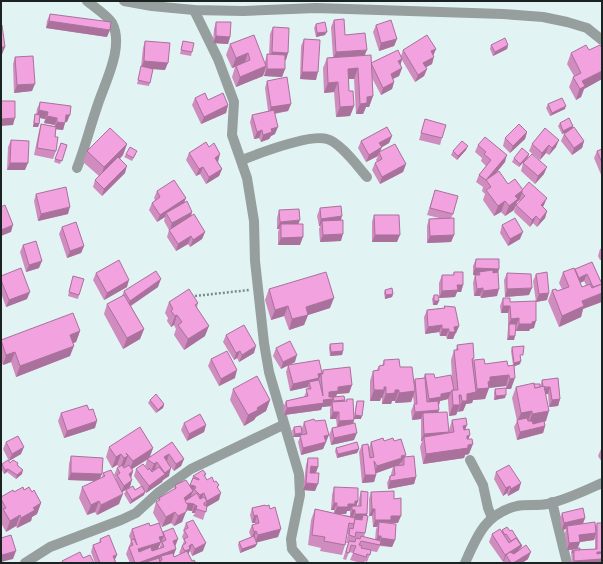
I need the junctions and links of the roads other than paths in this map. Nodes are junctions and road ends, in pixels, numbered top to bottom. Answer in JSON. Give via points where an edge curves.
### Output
{"nodes":[{"id":1,"x":86,"y":1,"type":"edge"},
{"id":2,"x":124,"y":1,"type":"edge"},
{"id":3,"x":316,"y":5,"type":"edge"},
{"id":4,"x":194,"y":10,"type":"junction"},
{"id":5,"x":602,"y":40,"type":"edge"},
{"id":6,"x":242,"y":160,"type":"junction"},
{"id":7,"x":77,"y":168,"type":"dead end"},
{"id":8,"x":367,"y":177,"type":"dead end"},
{"id":9,"x":283,"y":425,"type":"junction"},
{"id":10,"x":470,"y":460,"type":"dead end"},
{"id":11,"x":602,"y":483,"type":"edge"},
{"id":12,"x":552,"y":502,"type":"junction"},
{"id":13,"x":492,"y":518,"type":"junction"},
{"id":14,"x":25,"y":563,"type":"edge"},
{"id":15,"x":304,"y":563,"type":"edge"},
{"id":16,"x":465,"y":563,"type":"edge"},
{"id":17,"x":567,"y":563,"type":"edge"}],
"edges":[{"from":1,"to":7,"type":"street","via":[[111,22],[115,50],[110,74]]},
{"from":2,"to":4,"type":"street"},
{"from":3,"to":4,"type":"street","via":[[243,11]]},
{"from":3,"to":5,"type":"street","via":[[543,17],[588,28]]},
{"from":4,"to":6,"type":"street","via":[[218,59],[234,102],[232,135]]},
{"from":6,"to":8,"type":"street","via":[[288,144],[315,138],[327,139],[336,143]]},
{"from":6,"to":9,"type":"street","via":[[254,221],[255,261],[264,343]]},
{"from":9,"to":14,"type":"street","via":[[192,469],[122,520],[50,547]]},
{"from":9,"to":15,"type":"street","via":[[299,474],[300,496],[291,539],[292,549]]},
{"from":10,"to":13,"type":"street","via":[[483,485]]},
{"from":11,"to":12,"type":"street"},
{"from":12,"to":13,"type":"street","via":[[516,507]]},
{"from":12,"to":17,"type":"street"},
{"from":13,"to":16,"type":"street","via":[[479,532]]}]}
